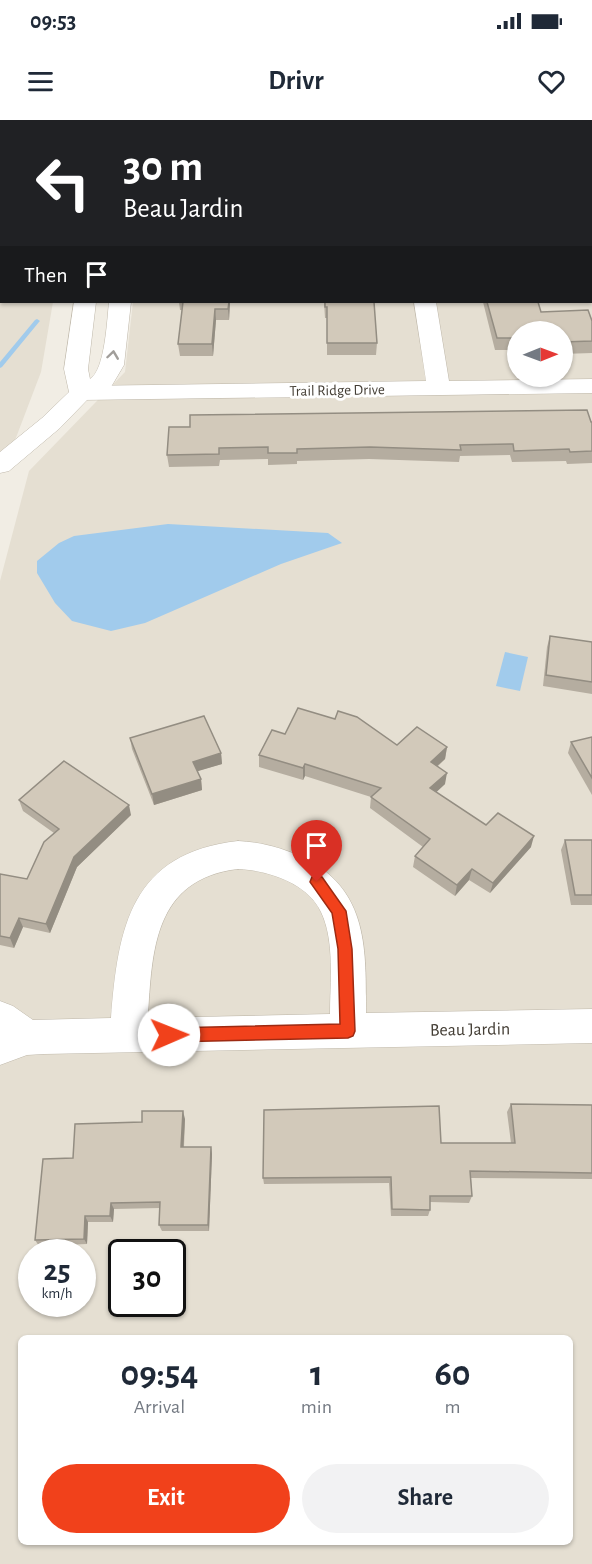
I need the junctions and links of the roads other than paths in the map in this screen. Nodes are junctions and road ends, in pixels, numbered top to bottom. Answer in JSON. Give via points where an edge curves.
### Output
{"nodes":[{"id":1,"x":85,"y":303,"type":"edge"},
{"id":2,"x":120,"y":303,"type":"edge"},
{"id":3,"x":425,"y":303,"type":"edge"},
{"id":4,"x":592,"y":386,"type":"edge"},
{"id":5,"x":439,"y":389,"type":"junction"},
{"id":6,"x":81,"y":393,"type":"junction"},
{"id":7,"x":0,"y":465,"type":"edge"},
{"id":8,"x":592,"y":1026,"type":"edge"},
{"id":9,"x":348,"y":1031,"type":"junction"},
{"id":10,"x":9,"y":1035,"type":"edge"},
{"id":11,"x":128,"y":1036,"type":"junction"}],
"edges":[{"from":1,"to":6,"type":"street","via":[[76,369]]},
{"from":6,"to":2,"type":"street","one_way":true,"via":[[103,382],[112,364]]},
{"from":3,"to":5,"type":"street"},
{"from":4,"to":5,"type":"street","name":"Trail Ridge Drive"},
{"from":5,"to":6,"type":"street","name":"Trail Ridge Drive"},
{"from":6,"to":7,"type":"street"},
{"from":8,"to":9,"type":"street","name":"Beau Jardin"},
{"from":9,"to":11,"type":"street","name":"Beau Jardin"},
{"from":9,"to":11,"type":"street","via":[[345,949],[339,911],[317,882],[280,861],[250,853],[220,856],[190,868],[159,892],[140,931]]},
{"from":10,"to":11,"type":"street","name":"Beau Jardin"}]}
